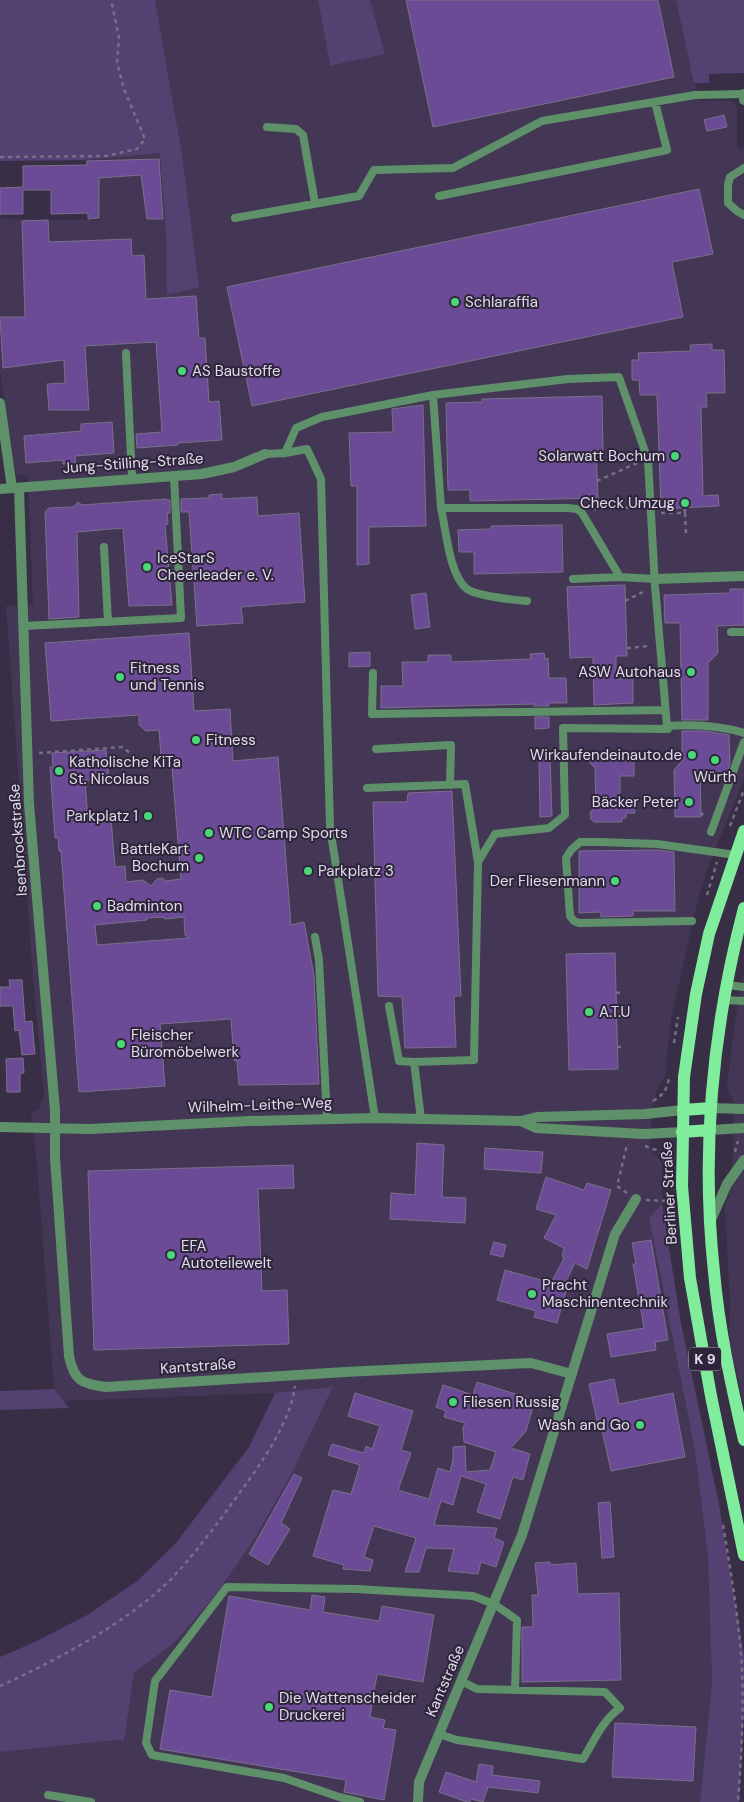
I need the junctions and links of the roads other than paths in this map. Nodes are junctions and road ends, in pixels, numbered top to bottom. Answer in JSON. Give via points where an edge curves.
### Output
{"nodes":[{"id":1,"x":744,"y":94,"type":"edge"},
{"id":2,"x":744,"y":100,"type":"edge"},
{"id":3,"x":655,"y":102,"type":"junction"},
{"id":4,"x":267,"y":127,"type":"dead end"},
{"id":5,"x":744,"y":168,"type":"edge"},
{"id":6,"x":439,"y":196,"type":"dead end"},
{"id":7,"x":315,"y":203,"type":"junction"},
{"id":8,"x":744,"y":215,"type":"edge"},
{"id":9,"x":236,"y":218,"type":"dead end"},
{"id":10,"x":126,"y":353,"type":"dead end"},
{"id":11,"x":433,"y":395,"type":"junction"},
{"id":12,"x":0,"y":402,"type":"edge"},
{"id":13,"x":285,"y":453,"type":"junction"},
{"id":14,"x":265,"y":454,"type":"joint"},
{"id":15,"x":174,"y":476,"type":"junction"},
{"id":16,"x":132,"y":478,"type":"junction"},
{"id":17,"x":16,"y":488,"type":"junction"},
{"id":18,"x":0,"y":489,"type":"edge"},
{"id":19,"x":441,"y":508,"type":"junction"},
{"id":20,"x":104,"y":547,"type":"dead end"},
{"id":21,"x":744,"y":576,"type":"edge"},
{"id":22,"x":620,"y":577,"type":"junction"},
{"id":23,"x":573,"y":579,"type":"dead end"},
{"id":24,"x":655,"y":582,"type":"junction"},
{"id":25,"x":528,"y":601,"type":"dead end"},
{"id":26,"x":108,"y":622,"type":"junction"},
{"id":27,"x":24,"y":626,"type":"junction"},
{"id":28,"x":731,"y":632,"type":"dead end"},
{"id":29,"x":744,"y":632,"type":"edge"},
{"id":30,"x":373,"y":673,"type":"dead end"},
{"id":31,"x":665,"y":710,"type":"junction"},
{"id":32,"x":668,"y":729,"type":"junction"},
{"id":33,"x":744,"y":733,"type":"edge"},
{"id":34,"x":744,"y":742,"type":"edge"},
{"id":35,"x":376,"y":749,"type":"dead end"},
{"id":36,"x":450,"y":785,"type":"junction"},
{"id":37,"x":367,"y":788,"type":"dead end"},
{"id":38,"x":711,"y":832,"type":"dead end"},
{"id":39,"x":744,"y":832,"type":"edge"},
{"id":40,"x":736,"y":855,"type":"junction"},
{"id":41,"x":478,"y":862,"type":"junction"},
{"id":42,"x":744,"y":908,"type":"edge"},
{"id":43,"x":692,"y":920,"type":"dead end"},
{"id":44,"x":315,"y":937,"type":"dead end"},
{"id":45,"x":726,"y":985,"type":"junction"},
{"id":46,"x":744,"y":987,"type":"edge"},
{"id":47,"x":724,"y":1000,"type":"junction"},
{"id":48,"x":744,"y":1001,"type":"edge"},
{"id":49,"x":388,"y":1006,"type":"dead end"},
{"id":50,"x":414,"y":1062,"type":"junction"},
{"id":51,"x":711,"y":1108,"type":"junction"},
{"id":52,"x":744,"y":1109,"type":"edge"},
{"id":53,"x":683,"y":1110,"type":"junction"},
{"id":54,"x":376,"y":1118,"type":"junction"},
{"id":55,"x":327,"y":1119,"type":"junction"},
{"id":56,"x":420,"y":1119,"type":"junction"},
{"id":57,"x":521,"y":1121,"type":"junction"},
{"id":58,"x":0,"y":1127,"type":"edge"},
{"id":59,"x":744,"y":1128,"type":"edge"},
{"id":60,"x":55,"y":1129,"type":"junction"},
{"id":61,"x":710,"y":1130,"type":"junction"},
{"id":62,"x":682,"y":1132,"type":"junction"},
{"id":63,"x":744,"y":1160,"type":"edge"},
{"id":64,"x":636,"y":1199,"type":"road end"},
{"id":65,"x":710,"y":1221,"type":"junction"},
{"id":66,"x":572,"y":1374,"type":"junction"},
{"id":67,"x":744,"y":1440,"type":"edge"},
{"id":68,"x":744,"y":1555,"type":"edge"},
{"id":69,"x":494,"y":1604,"type":"junction"},
{"id":70,"x":460,"y":1681,"type":"junction"},
{"id":71,"x":515,"y":1690,"type":"junction"},
{"id":72,"x":439,"y":1734,"type":"junction"},
{"id":73,"x":48,"y":1795,"type":"dead end"},
{"id":74,"x":91,"y":1802,"type":"edge"},
{"id":75,"x":360,"y":1802,"type":"edge"},
{"id":76,"x":418,"y":1802,"type":"edge"}],
"edges":[{"from":1,"to":2,"type":"street"},
{"from":1,"to":3,"type":"lane","via":[[695,95]]},
{"from":3,"to":6,"type":"lane","via":[[667,150]]},
{"from":3,"to":7,"type":"lane","via":[[542,121],[453,168],[374,170],[359,196]]},
{"from":4,"to":7,"type":"lane","via":[[296,130],[303,135]]},
{"from":5,"to":8,"type":"lane","via":[[730,177],[728,202]]},
{"from":7,"to":9,"type":"lane"},
{"from":10,"to":16,"type":"lane"},
{"from":11,"to":13,"type":"lane","via":[[322,418],[296,428]]},
{"from":11,"to":19,"type":"lane"},
{"from":11,"to":24,"type":"lane","via":[[568,379],[620,377],[648,460]]},
{"from":12,"to":17,"type":"street","name":"Isenbrockstraße"},
{"from":13,"to":14,"type":"lane"},
{"from":13,"to":54,"type":"lane","via":[[307,449],[321,479],[330,827]]},
{"from":14,"to":15,"type":"street","name":"Jung-Stilling-Straße","via":[[234,467]]},
{"from":15,"to":16,"type":"street","name":"Jung-Stilling-Straße"},
{"from":15,"to":26,"type":"lane","via":[[182,618]]},
{"from":16,"to":17,"type":"street","name":"Jung-Stilling-Straße"},
{"from":17,"to":18,"type":"street","name":"Jung-Stilling-Straße"},
{"from":17,"to":27,"type":"street","name":"Isenbrockstraße"},
{"from":19,"to":22,"type":"lane","via":[[577,509]]},
{"from":19,"to":25,"type":"lane","via":[[456,574],[467,589],[496,598]]},
{"from":20,"to":26,"type":"lane"},
{"from":21,"to":24,"type":"street"},
{"from":22,"to":23,"type":"lane"},
{"from":22,"to":24,"type":"lane"},
{"from":24,"to":31,"type":"lane"},
{"from":26,"to":27,"type":"lane"},
{"from":27,"to":60,"type":"street","name":"Isenbrockstraße","via":[[29,804]]},
{"from":28,"to":29,"type":"lane"},
{"from":30,"to":31,"type":"lane","via":[[372,714]]},
{"from":31,"to":32,"type":"lane"},
{"from":32,"to":33,"type":"lane","via":[[703,725]]},
{"from":32,"to":41,"type":"lane","via":[[564,728],[565,815],[549,828],[495,834]]},
{"from":34,"to":38,"type":"lane"},
{"from":35,"to":36,"type":"lane","via":[[450,745]]},
{"from":36,"to":37,"type":"lane"},
{"from":36,"to":41,"type":"lane","via":[[465,784]]},
{"from":39,"to":40,"type":"main road","name":"Berliner Straße","number":"K 9"},
{"from":40,"to":43,"type":"lane","via":[[656,844],[580,842],[566,858],[570,916],[574,921]]},
{"from":40,"to":53,"type":"main road","name":"Berliner Straße","number":"K 9","via":[[709,934],[696,994],[684,1077]]},
{"from":41,"to":50,"type":"lane","via":[[474,1060]]},
{"from":42,"to":45,"type":"main road","number":"K 9"},
{"from":44,"to":55,"type":"lane"},
{"from":45,"to":46,"type":"lane"},
{"from":45,"to":47,"type":"main road","number":"K 9"},
{"from":47,"to":48,"type":"lane"},
{"from":47,"to":51,"type":"main road","number":"K 9"},
{"from":49,"to":50,"type":"lane","via":[[399,1062]]},
{"from":50,"to":56,"type":"lane"},
{"from":51,"to":52,"type":"street"},
{"from":51,"to":53,"type":"main road","name":"Wilhelm-Leithe-Weg"},
{"from":51,"to":61,"type":"main road","number":"K 9"},
{"from":53,"to":57,"type":"street","name":"Wilhelm-Leithe-Weg","via":[[537,1117]]},
{"from":53,"to":62,"type":"main road","name":"Berliner Straße","number":"K 9"},
{"from":54,"to":55,"type":"street","name":"Wilhelm-Leithe-Weg"},
{"from":54,"to":56,"type":"street","name":"Wilhelm-Leithe-Weg"},
{"from":55,"to":60,"type":"street","name":"Wilhelm-Leithe-Weg"},
{"from":56,"to":57,"type":"street","name":"Wilhelm-Leithe-Weg"},
{"from":57,"to":62,"type":"street","name":"Wilhelm-Leithe-Weg","via":[[536,1128],[644,1134]]},
{"from":58,"to":60,"type":"street","name":"Wilhelm-Leithe-Weg"},
{"from":59,"to":61,"type":"street"},
{"from":60,"to":66,"type":"street","name":"Kantstraße","via":[[54,1158],[69,1356],[78,1378],[89,1385],[106,1387],[531,1363]]},
{"from":61,"to":62,"type":"main road","name":"Wilhelm-Leithe-Weg"},
{"from":61,"to":65,"type":"main road","number":"K 9"},
{"from":62,"to":68,"type":"main road","name":"Berliner Straße","number":"K 9","via":[[682,1186],[690,1278]]},
{"from":63,"to":65,"type":"street","via":[[727,1184]]},
{"from":64,"to":66,"type":"street","name":"Kantstraße","via":[[615,1234]]},
{"from":65,"to":67,"type":"main road","number":"K 9","via":[[719,1320]]},
{"from":66,"to":69,"type":"street","name":"Kantstraße","via":[[522,1535]]},
{"from":69,"to":70,"type":"street","name":"Kantstraße"},
{"from":69,"to":71,"type":"lane","via":[[517,1620]]},
{"from":69,"to":75,"type":"lane","via":[[473,1596],[227,1586],[155,1681],[146,1743],[152,1755],[284,1778]]},
{"from":70,"to":71,"type":"lane","via":[[477,1689]]},
{"from":70,"to":72,"type":"street","name":"Kantstraße"},
{"from":71,"to":72,"type":"lane","via":[[605,1692],[620,1708],[602,1726],[583,1760],[456,1740]]},
{"from":72,"to":76,"type":"street","name":"Kantstraße","via":[[419,1782]]},
{"from":73,"to":74,"type":"lane"}]}
